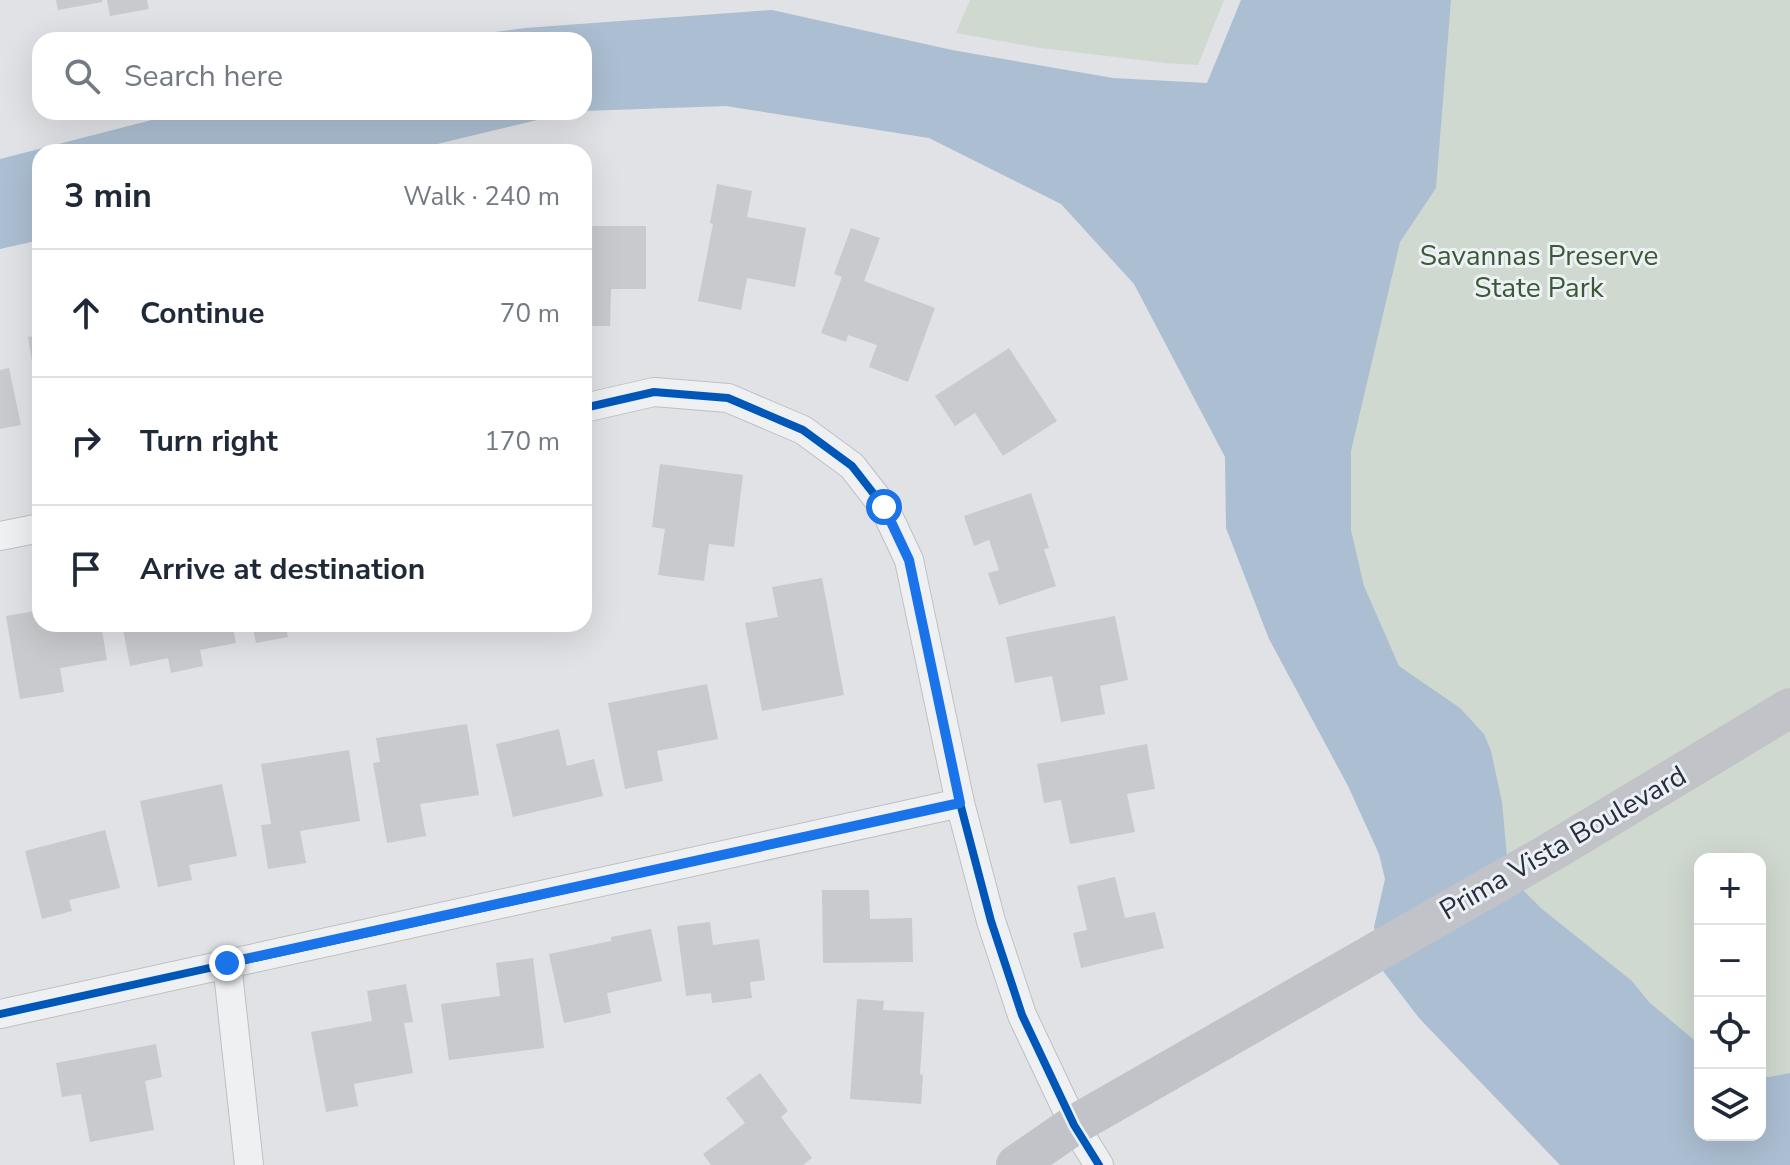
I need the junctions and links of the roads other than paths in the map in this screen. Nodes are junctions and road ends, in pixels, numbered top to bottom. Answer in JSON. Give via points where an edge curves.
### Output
{"nodes":[{"id":1,"x":592,"y":406,"type":"edge"},
{"id":2,"x":32,"y":530,"type":"edge"},
{"id":3,"x":0,"y":536,"type":"edge"},
{"id":4,"x":1790,"y":708,"type":"edge"},
{"id":5,"x":960,"y":803,"type":"junction"},
{"id":6,"x":227,"y":963,"type":"junction"},
{"id":7,"x":0,"y":1014,"type":"edge"},
{"id":8,"x":1074,"y":1125,"type":"junction"},
{"id":9,"x":249,"y":1165,"type":"edge"},
{"id":10,"x":1016,"y":1165,"type":"edge"},
{"id":11,"x":1099,"y":1165,"type":"edge"}],
"edges":[{"from":1,"to":5,"type":"street","via":[[654,392],[728,398],[803,430],[852,466],[884,507],[909,560]]},
{"from":2,"to":3,"type":"street"},
{"from":4,"to":8,"type":"main road","name":"Prima Vista Boulevard","via":[[1551,852]]},
{"from":5,"to":6,"type":"street"},
{"from":5,"to":8,"type":"street","via":[[1022,1015]]},
{"from":6,"to":7,"type":"street"},
{"from":6,"to":9,"type":"street"},
{"from":8,"to":10,"type":"main road","name":"Prima Vista Boulevard"},
{"from":8,"to":11,"type":"street"}]}
